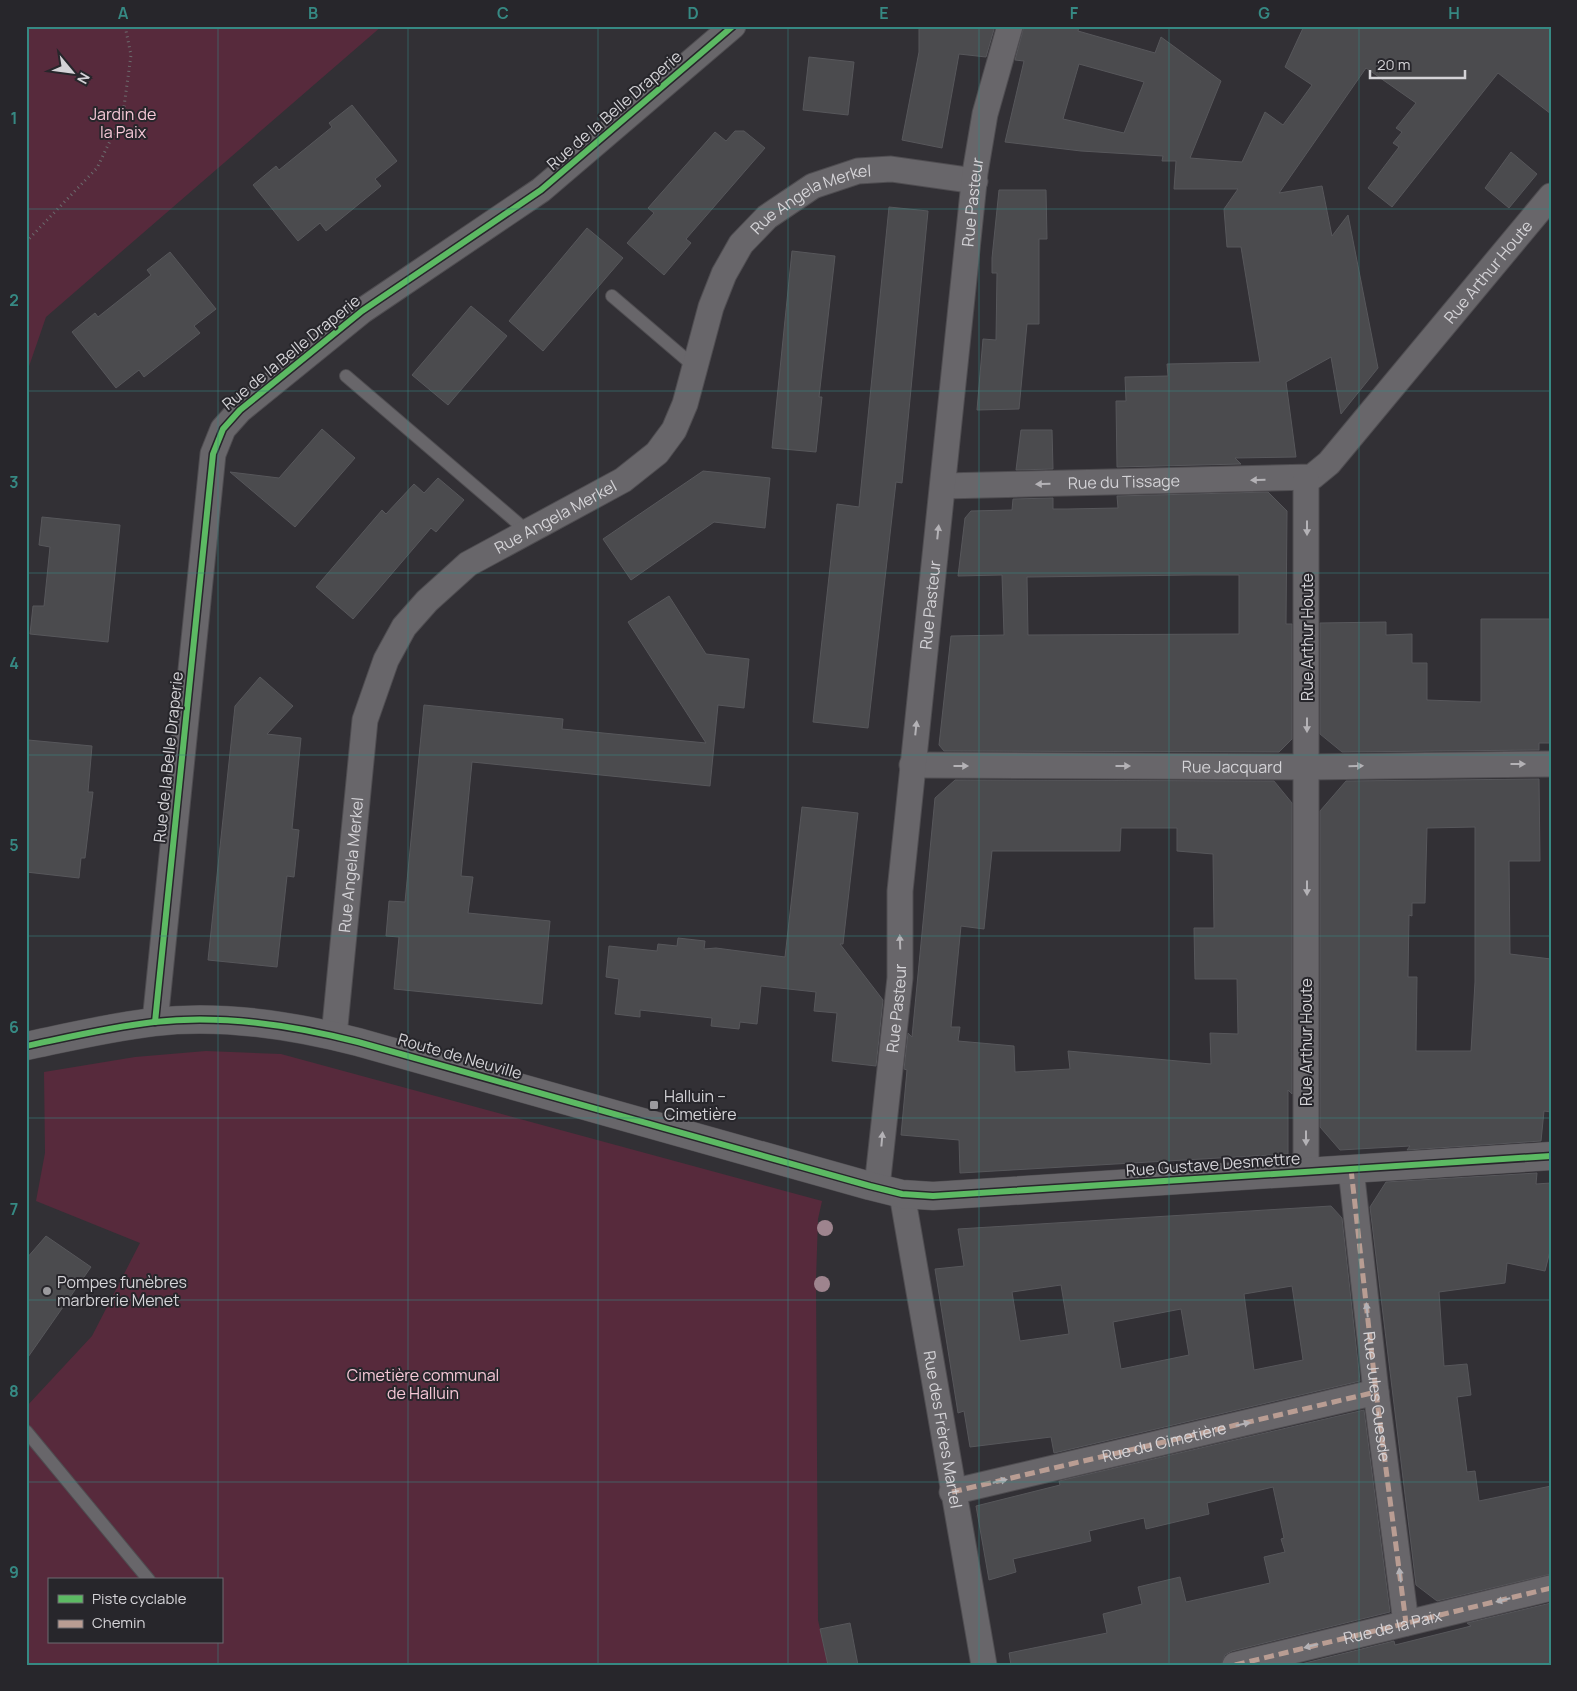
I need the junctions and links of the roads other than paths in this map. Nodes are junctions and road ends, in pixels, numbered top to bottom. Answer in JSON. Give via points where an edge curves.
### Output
{"nodes":[{"id":1,"x":732,"y":26,"type":"edge"},
{"id":2,"x":1010,"y":26,"type":"edge"},
{"id":3,"x":975,"y":181,"type":"junction"},
{"id":4,"x":1551,"y":196,"type":"edge"},
{"id":5,"x":612,"y":296,"type":"dead end"},
{"id":6,"x":695,"y":367,"type":"junction"},
{"id":7,"x":346,"y":376,"type":"dead end"},
{"id":8,"x":1306,"y":479,"type":"junction"},
{"id":9,"x":943,"y":486,"type":"junction"},
{"id":10,"x":527,"y":531,"type":"junction"},
{"id":11,"x":1551,"y":764,"type":"edge"},
{"id":12,"x":912,"y":765,"type":"junction"},
{"id":13,"x":1307,"y":767,"type":"junction"},
{"id":14,"x":155,"y":1022,"type":"junction"},
{"id":15,"x":334,"y":1036,"type":"junction"},
{"id":16,"x":26,"y":1046,"type":"edge"},
{"id":17,"x":1551,"y":1156,"type":"edge"},
{"id":18,"x":1351,"y":1169,"type":"junction"},
{"id":19,"x":1306,"y":1171,"type":"junction"},
{"id":20,"x":890,"y":1190,"type":"junction"},
{"id":21,"x":1376,"y":1392,"type":"junction"},
{"id":22,"x":26,"y":1431,"type":"edge"},
{"id":23,"x":952,"y":1492,"type":"junction"},
{"id":24,"x":147,"y":1578,"type":"edge"},
{"id":25,"x":1551,"y":1588,"type":"edge"},
{"id":26,"x":1406,"y":1623,"type":"junction"},
{"id":27,"x":984,"y":1665,"type":"edge"},
{"id":28,"x":1235,"y":1665,"type":"edge"}],
"edges":[{"from":1,"to":14,"type":"street","name":"Rue de la Belle Draperie","via":[[541,190],[362,310],[240,410],[223,429],[213,454]]},
{"from":2,"to":3,"type":"street","name":"Rue Pasteur","via":[[985,114]]},
{"from":3,"to":6,"type":"street","name":"Rue Angela Merkel","via":[[891,169],[858,171],[813,186],[780,206],[752,231],[731,260],[711,307]]},
{"from":3,"to":9,"type":"street","name":"Rue Pasteur"},
{"from":4,"to":8,"type":"street","name":"Rue Arthur Houte","via":[[1329,463]]},
{"from":5,"to":6,"type":"lane"},
{"from":6,"to":10,"type":"street","name":"Rue Angela Merkel","via":[[674,430],[647,464]]},
{"from":7,"to":10,"type":"lane"},
{"from":8,"to":9,"type":"street","name":"Rue du Tissage","one_way":true},
{"from":8,"to":13,"type":"street","name":"Rue Arthur Houte","one_way":true},
{"from":12,"to":9,"type":"street","name":"Rue Pasteur","one_way":true},
{"from":10,"to":15,"type":"street","name":"Rue Angela Merkel","via":[[468,564],[427,602],[404,627],[378,681],[362,742]]},
{"from":13,"to":11,"type":"street","name":"Rue Jacquard","one_way":true},
{"from":12,"to":13,"type":"street","name":"Rue Jacquard","one_way":true},
{"from":20,"to":12,"type":"street","name":"Rue Pasteur","one_way":true,"via":[[900,978],[900,891]]},
{"from":13,"to":19,"type":"street","name":"Rue Arthur Houte","one_way":true},
{"from":14,"to":15,"type":"street","name":"Route de Neuville","via":[[239,1020]]},
{"from":14,"to":16,"type":"street","name":"Route de Neuville"},
{"from":15,"to":20,"type":"street","name":"Route de Neuville"},
{"from":17,"to":18,"type":"street","name":"Rue Gustave Desmettre"},
{"from":18,"to":19,"type":"street","name":"Rue Gustave Desmettre"},
{"from":21,"to":18,"type":"street","name":"Rue Jules Guesde","one_way":true},
{"from":19,"to":20,"type":"street","name":"Rue Gustave Desmettre","via":[[940,1196]]},
{"from":20,"to":23,"type":"street","name":"Rue des Frères Martel"},
{"from":23,"to":21,"type":"street","name":"Rue du Cimetière","one_way":true},
{"from":26,"to":21,"type":"street","name":"Rue Jules Guesde","one_way":true},
{"from":22,"to":24,"type":"lane"},
{"from":23,"to":27,"type":"street","name":"Rue des Frères Martel"},
{"from":25,"to":26,"type":"street","name":"Rue de la Paix","one_way":true},
{"from":26,"to":28,"type":"street","name":"Rue de la Paix","one_way":true}]}
